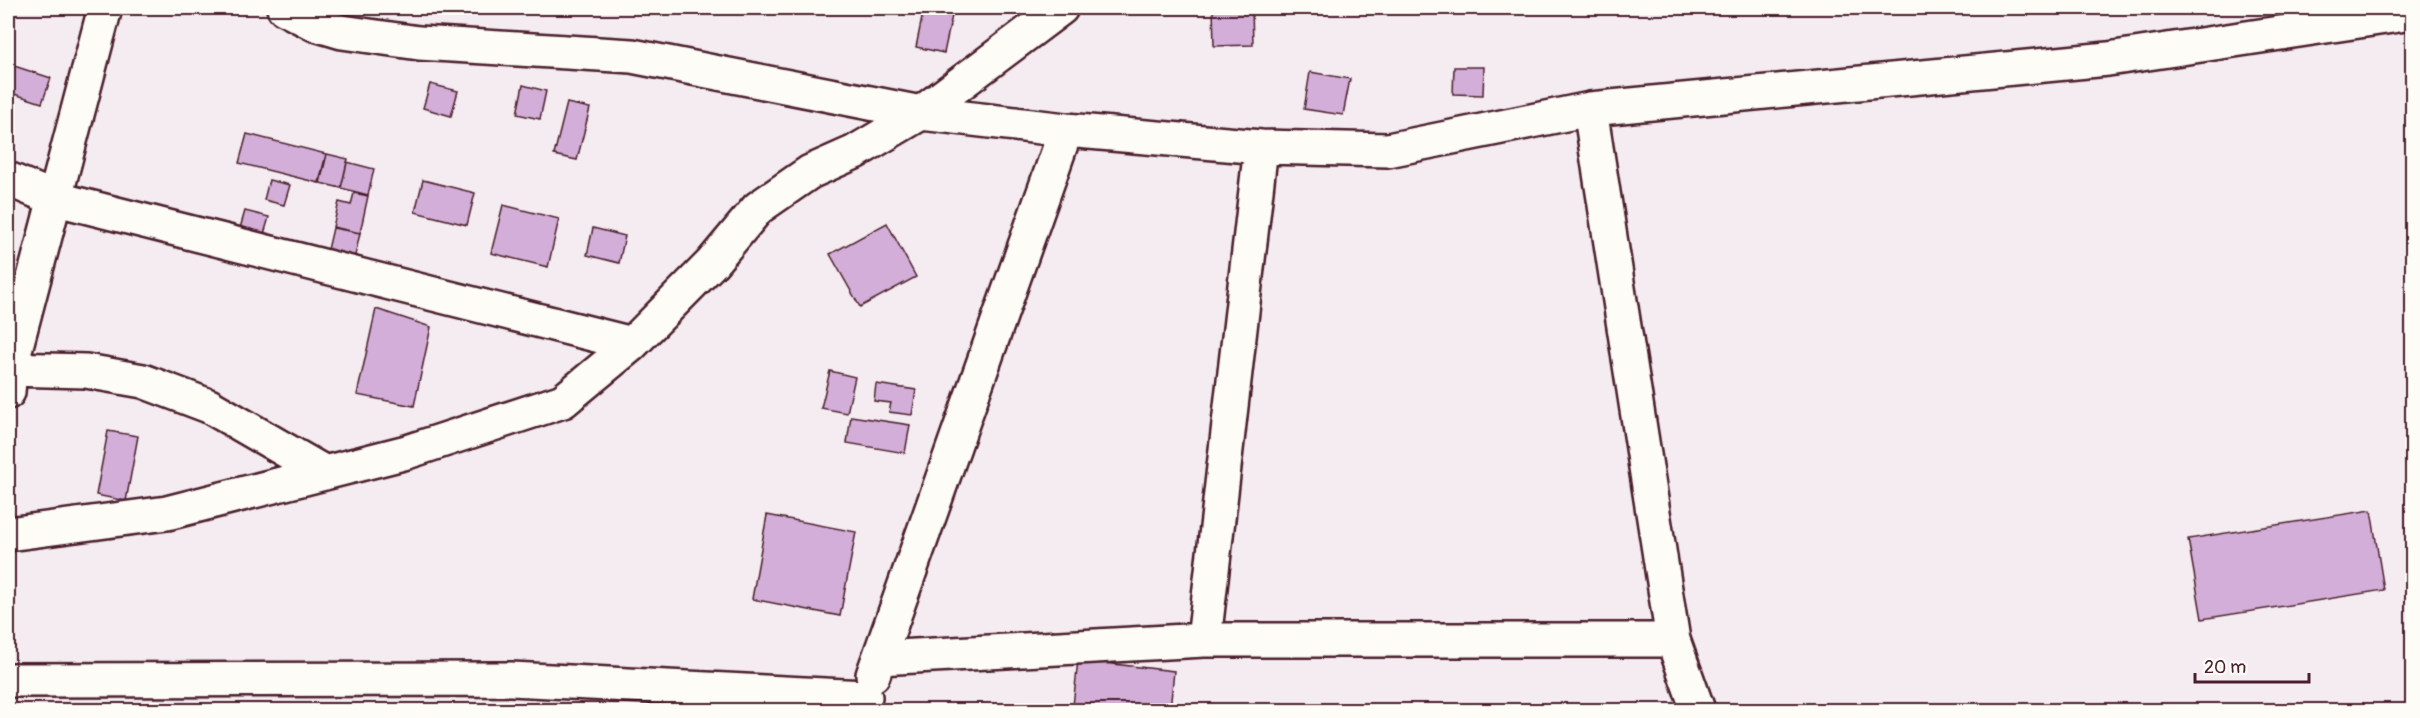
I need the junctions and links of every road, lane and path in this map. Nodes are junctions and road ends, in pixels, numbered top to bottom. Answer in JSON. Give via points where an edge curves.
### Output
{"nodes":[{"id":1,"x":105,"y":8,"type":"edge"},
{"id":2,"x":284,"y":8,"type":"edge"},
{"id":3,"x":1061,"y":8,"type":"edge"},
{"id":4,"x":2412,"y":13,"type":"edge"},
{"id":5,"x":1590,"y":109,"type":"junction"},
{"id":6,"x":921,"y":113,"type":"junction"},
{"id":7,"x":1066,"y":130,"type":"junction"},
{"id":8,"x":1261,"y":147,"type":"junction"},
{"id":9,"x":8,"y":179,"type":"edge"},
{"id":10,"x":53,"y":198,"type":"junction"},
{"id":11,"x":632,"y":344,"type":"junction"},
{"id":12,"x":8,"y":377,"type":"edge"},
{"id":13,"x":325,"y":473,"type":"junction"},
{"id":14,"x":8,"y":534,"type":"edge"},
{"id":15,"x":1204,"y":640,"type":"junction"},
{"id":16,"x":1673,"y":640,"type":"junction"},
{"id":17,"x":879,"y":658,"type":"junction"},
{"id":18,"x":8,"y":680,"type":"edge"},
{"id":19,"x":862,"y":704,"type":"edge"},
{"id":20,"x":1698,"y":711,"type":"edge"}],
"edges":[{"from":1,"to":10,"type":"street"},
{"from":2,"to":6,"type":"street","via":[[342,32],[419,43],[632,56]]},
{"from":3,"to":6,"type":"street"},
{"from":4,"to":5,"type":"street","via":[[2108,59]]},
{"from":5,"to":8,"type":"street","via":[[1388,150]]},
{"from":5,"to":16,"type":"street"},
{"from":6,"to":7,"type":"street"},
{"from":6,"to":11,"type":"street","via":[[855,152],[810,172],[758,208],[712,263]]},
{"from":7,"to":8,"type":"street"},
{"from":7,"to":17,"type":"street"},
{"from":8,"to":15,"type":"street"},
{"from":9,"to":10,"type":"street"},
{"from":10,"to":11,"type":"street"},
{"from":10,"to":12,"type":"street"},
{"from":11,"to":13,"type":"street","via":[[563,401],[406,452]]},
{"from":12,"to":13,"type":"street","via":[[86,371],[143,381],[209,406]]},
{"from":13,"to":14,"type":"street","via":[[167,513]]},
{"from":15,"to":16,"type":"street"},
{"from":15,"to":17,"type":"street"},
{"from":16,"to":20,"type":"street"},
{"from":17,"to":19,"type":"street"},
{"from":18,"to":19,"type":"street","via":[[511,679]]}]}
